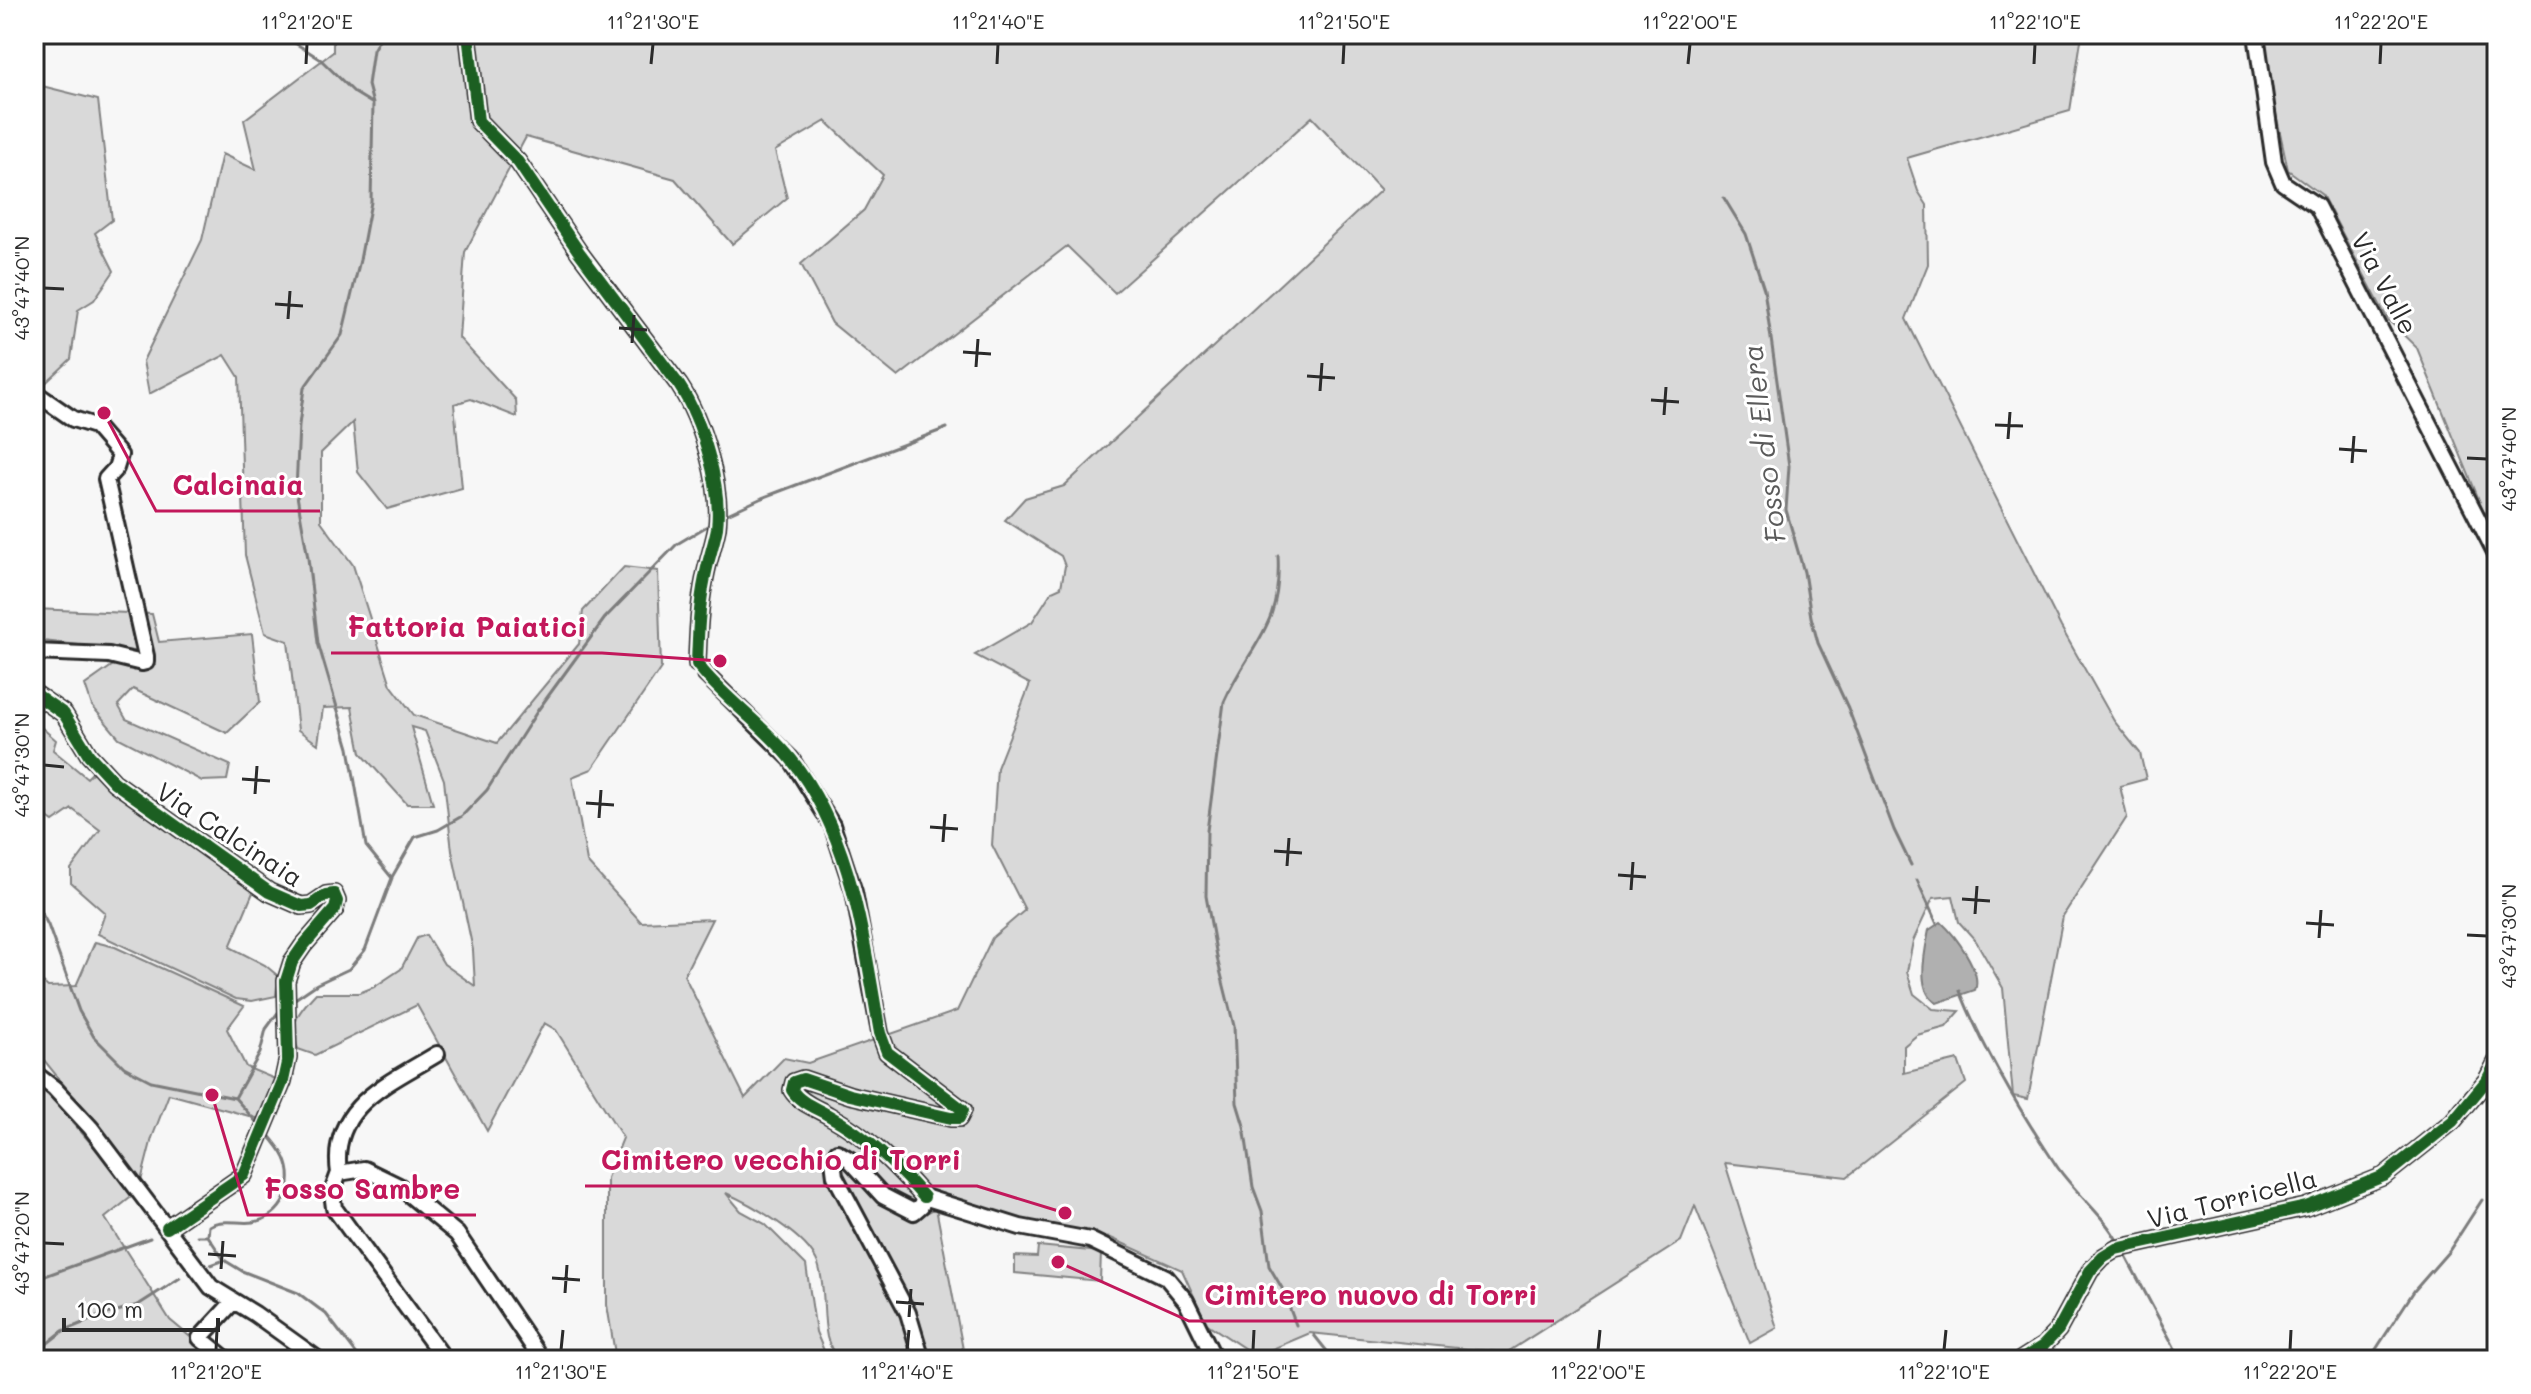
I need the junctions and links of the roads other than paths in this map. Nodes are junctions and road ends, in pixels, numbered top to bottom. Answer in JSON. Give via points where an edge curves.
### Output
{"nodes":[{"id":1,"x":468,"y":34,"type":"edge"},
{"id":2,"x":2256,"y":34,"type":"edge"},
{"id":3,"x":34,"y":392,"type":"edge"},
{"id":4,"x":2497,"y":556,"type":"edge"},
{"id":5,"x":34,"y":652,"type":"edge"},
{"id":6,"x":34,"y":693,"type":"edge"},
{"id":7,"x":437,"y":1054,"type":"dead end"},
{"id":8,"x":2497,"y":1061,"type":"edge"},
{"id":9,"x":34,"y":1073,"type":"edge"},
{"id":10,"x":339,"y":1173,"type":"junction"},
{"id":11,"x":924,"y":1197,"type":"junction"},
{"id":12,"x":167,"y":1228,"type":"junction"},
{"id":13,"x":233,"y":1302,"type":"junction"},
{"id":14,"x":2024,"y":1359,"type":"edge"},
{"id":15,"x":227,"y":1360,"type":"edge"},
{"id":16,"x":319,"y":1360,"type":"edge"},
{"id":17,"x":445,"y":1360,"type":"edge"},
{"id":18,"x":542,"y":1360,"type":"edge"},
{"id":19,"x":922,"y":1360,"type":"edge"},
{"id":20,"x":1215,"y":1360,"type":"edge"}],
"edges":[{"from":1,"to":11,"type":"street","via":[[478,121],[518,162],[692,406],[711,466],[717,513],[699,616],[701,669],[791,759],[832,825],[854,892],[887,1052],[963,1110],[961,1117],[951,1118],[803,1079],[794,1082],[793,1093],[887,1155]]},
{"from":2,"to":4,"type":"street","name":"Via Valle","via":[[2274,162],[2283,183],[2317,206]]},
{"from":3,"to":5,"type":"street","via":[[73,419],[95,426],[120,455],[106,479],[146,662]]},
{"from":6,"to":12,"type":"street","name":"Via Calcinaia","via":[[64,714],[89,755],[114,782],[269,892],[301,906],[326,895],[334,894],[337,901],[292,962],[286,981],[288,1058],[244,1175]]},
{"from":7,"to":10,"type":"street","via":[[368,1095],[350,1115],[337,1151]]},
{"from":8,"to":14,"type":"street","name":"Via Torricella","via":[[2453,1121],[2384,1176],[2306,1207],[2120,1248],[2103,1257],[2058,1330]]},
{"from":9,"to":12,"type":"street","via":[[91,1128]]},
{"from":10,"to":17,"type":"street","via":[[332,1192],[334,1208]]},
{"from":10,"to":18,"type":"street","via":[[364,1169],[399,1186],[457,1234]]},
{"from":11,"to":19,"type":"street","via":[[914,1212],[883,1196],[849,1159],[837,1152],[833,1160],[835,1176],[908,1313]]},
{"from":11,"to":20,"type":"street","via":[[1020,1227],[1090,1240],[1166,1277],[1186,1301]]},
{"from":12,"to":13,"type":"street","via":[[199,1274]]},
{"from":13,"to":15,"type":"street","via":[[200,1338]]},
{"from":13,"to":16,"type":"street"}]}
